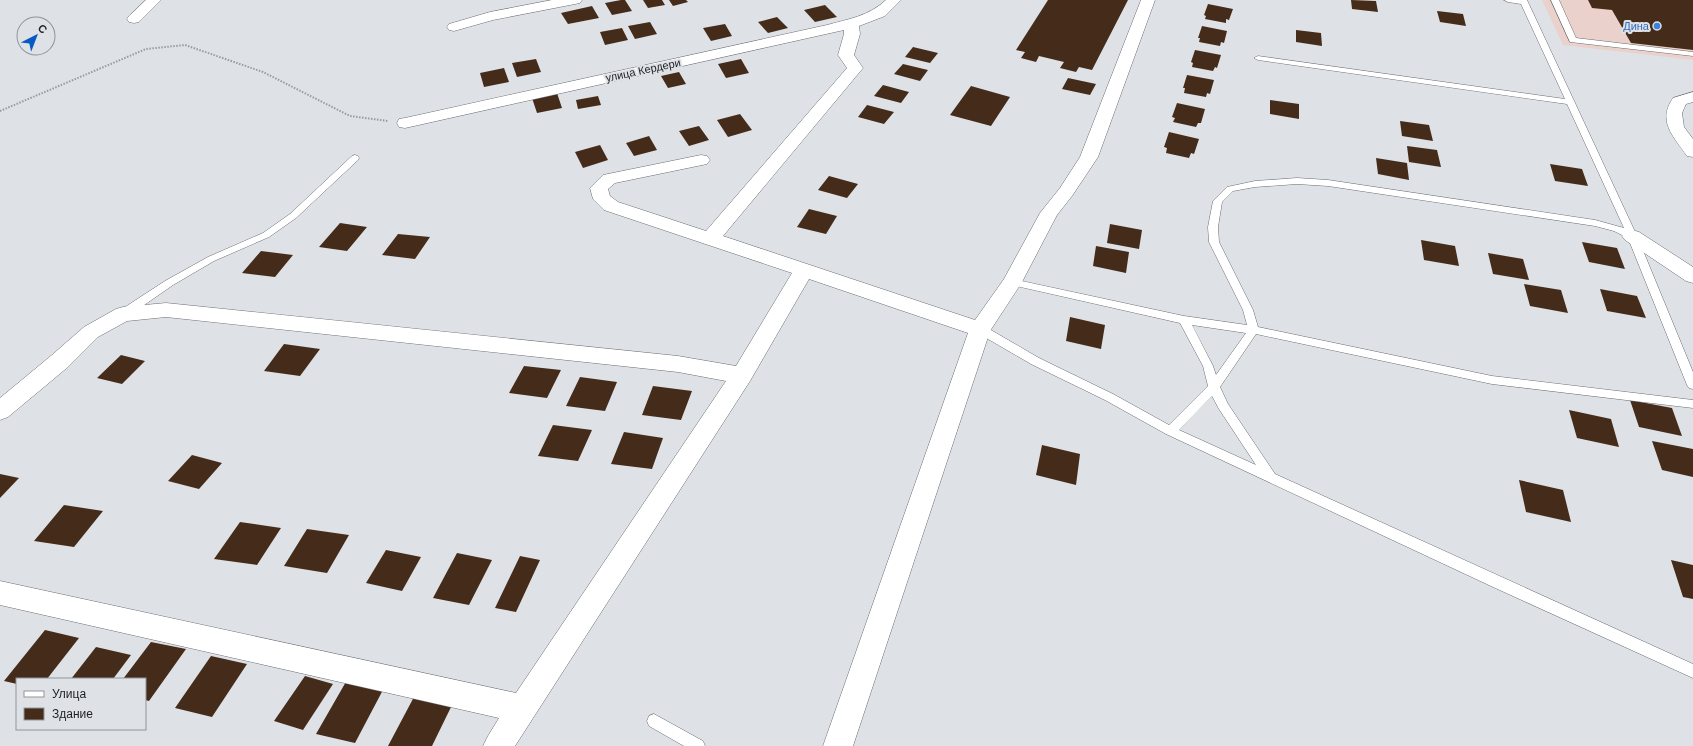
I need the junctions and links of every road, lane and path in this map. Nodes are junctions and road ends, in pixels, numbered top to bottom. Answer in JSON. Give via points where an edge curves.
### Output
{"nodes":[{"id":1,"x":154,"y":0,"type":"edge"},
{"id":2,"x":575,"y":0,"type":"edge"},
{"id":3,"x":894,"y":0,"type":"edge"},
{"id":4,"x":1148,"y":0,"type":"edge"},
{"id":5,"x":1508,"y":0,"type":"edge"},
{"id":6,"x":1555,"y":0,"type":"edge"},
{"id":7,"x":1523,"y":1,"type":"edge"},
{"id":8,"x":134,"y":19,"type":"dead end"},
{"id":9,"x":851,"y":23,"type":"junction"},
{"id":10,"x":454,"y":27,"type":"dead end"},
{"id":11,"x":1693,"y":54,"type":"edge"},
{"id":12,"x":1258,"y":58,"type":"dead end"},
{"id":13,"x":1693,"y":97,"type":"edge"},
{"id":14,"x":1570,"y":102,"type":"junction"},
{"id":15,"x":0,"y":111,"type":"edge"},
{"id":16,"x":405,"y":123,"type":"joint"},
{"id":17,"x":1693,"y":152,"type":"edge"},
{"id":18,"x":355,"y":158,"type":"dead end"},
{"id":19,"x":701,"y":160,"type":"dead end"},
{"id":20,"x":1632,"y":236,"type":"junction"},
{"id":21,"x":710,"y":239,"type":"junction"},
{"id":22,"x":804,"y":270,"type":"junction"},
{"id":23,"x":1693,"y":276,"type":"edge"},
{"id":24,"x":1012,"y":282,"type":"junction"},
{"id":25,"x":123,"y":314,"type":"junction"},
{"id":26,"x":1184,"y":320,"type":"junction"},
{"id":27,"x":980,"y":329,"type":"junction"},
{"id":28,"x":1253,"y":330,"type":"junction"},
{"id":29,"x":742,"y":375,"type":"junction"},
{"id":30,"x":1693,"y":385,"type":"edge"},
{"id":31,"x":1214,"y":387,"type":"junction"},
{"id":32,"x":1693,"y":404,"type":"edge"},
{"id":33,"x":0,"y":411,"type":"edge"},
{"id":34,"x":1170,"y":431,"type":"junction"},
{"id":35,"x":1271,"y":478,"type":"junction"},
{"id":36,"x":0,"y":593,"type":"edge"},
{"id":37,"x":1693,"y":671,"type":"edge"},
{"id":38,"x":523,"y":709,"type":"junction"},
{"id":39,"x":654,"y":721,"type":"dead end"},
{"id":40,"x":498,"y":746,"type":"edge"},
{"id":41,"x":698,"y":746,"type":"edge"},
{"id":42,"x":838,"y":746,"type":"edge"}],
"edges":[{"from":1,"to":8,"type":"street"},
{"from":2,"to":10,"type":"street","via":[[490,16]]},
{"from":3,"to":9,"type":"street","name":"улица Кердери","via":[[880,13]]},
{"from":4,"to":24,"type":"street","via":[[1089,156],[1049,213]]},
{"from":5,"to":7,"type":"lane"},
{"from":6,"to":11,"type":"lane","via":[[1572,40]]},
{"from":7,"to":14,"type":"lane"},
{"from":9,"to":16,"type":"street","name":"улица Кердери"},
{"from":9,"to":21,"type":"street","via":[[852,34],[846,54],[855,68]]},
{"from":12,"to":14,"type":"lane"},
{"from":13,"to":17,"type":"street","via":[[1679,101],[1674,113],[1676,127]]},
{"from":14,"to":20,"type":"lane"},
{"from":15,"to":16,"type":"path","via":[[146,48],[185,45],[263,72],[350,116]]},
{"from":18,"to":25,"type":"lane","via":[[293,216],[266,235],[211,259]]},
{"from":19,"to":21,"type":"street","via":[[609,179],[599,188],[602,199],[611,206]]},
{"from":20,"to":23,"type":"street"},
{"from":20,"to":28,"type":"lane","via":[[1595,223],[1328,183],[1276,182],[1230,189],[1218,201],[1213,227],[1214,242],[1248,310]]},
{"from":20,"to":30,"type":"lane"},
{"from":21,"to":22,"type":"street"},
{"from":22,"to":27,"type":"street"},
{"from":22,"to":29,"type":"street"},
{"from":24,"to":26,"type":"lane"},
{"from":24,"to":27,"type":"street"},
{"from":25,"to":29,"type":"street","via":[[166,310],[678,364]]},
{"from":25,"to":33,"type":"street","via":[[91,332]]},
{"from":26,"to":28,"type":"lane"},
{"from":26,"to":31,"type":"lane","via":[[1208,366]]},
{"from":27,"to":34,"type":"lane","via":[[1035,361],[1109,396]]},
{"from":27,"to":42,"type":"street"},
{"from":28,"to":31,"type":"lane"},
{"from":28,"to":32,"type":"lane","via":[[1492,380]]},
{"from":29,"to":38,"type":"street"},
{"from":31,"to":34,"type":"lane"},
{"from":31,"to":35,"type":"lane","via":[[1238,430]]},
{"from":34,"to":35,"type":"lane"},
{"from":35,"to":37,"type":"lane"},
{"from":36,"to":38,"type":"street"},
{"from":38,"to":40,"type":"street"},
{"from":39,"to":41,"type":"lane"}]}
